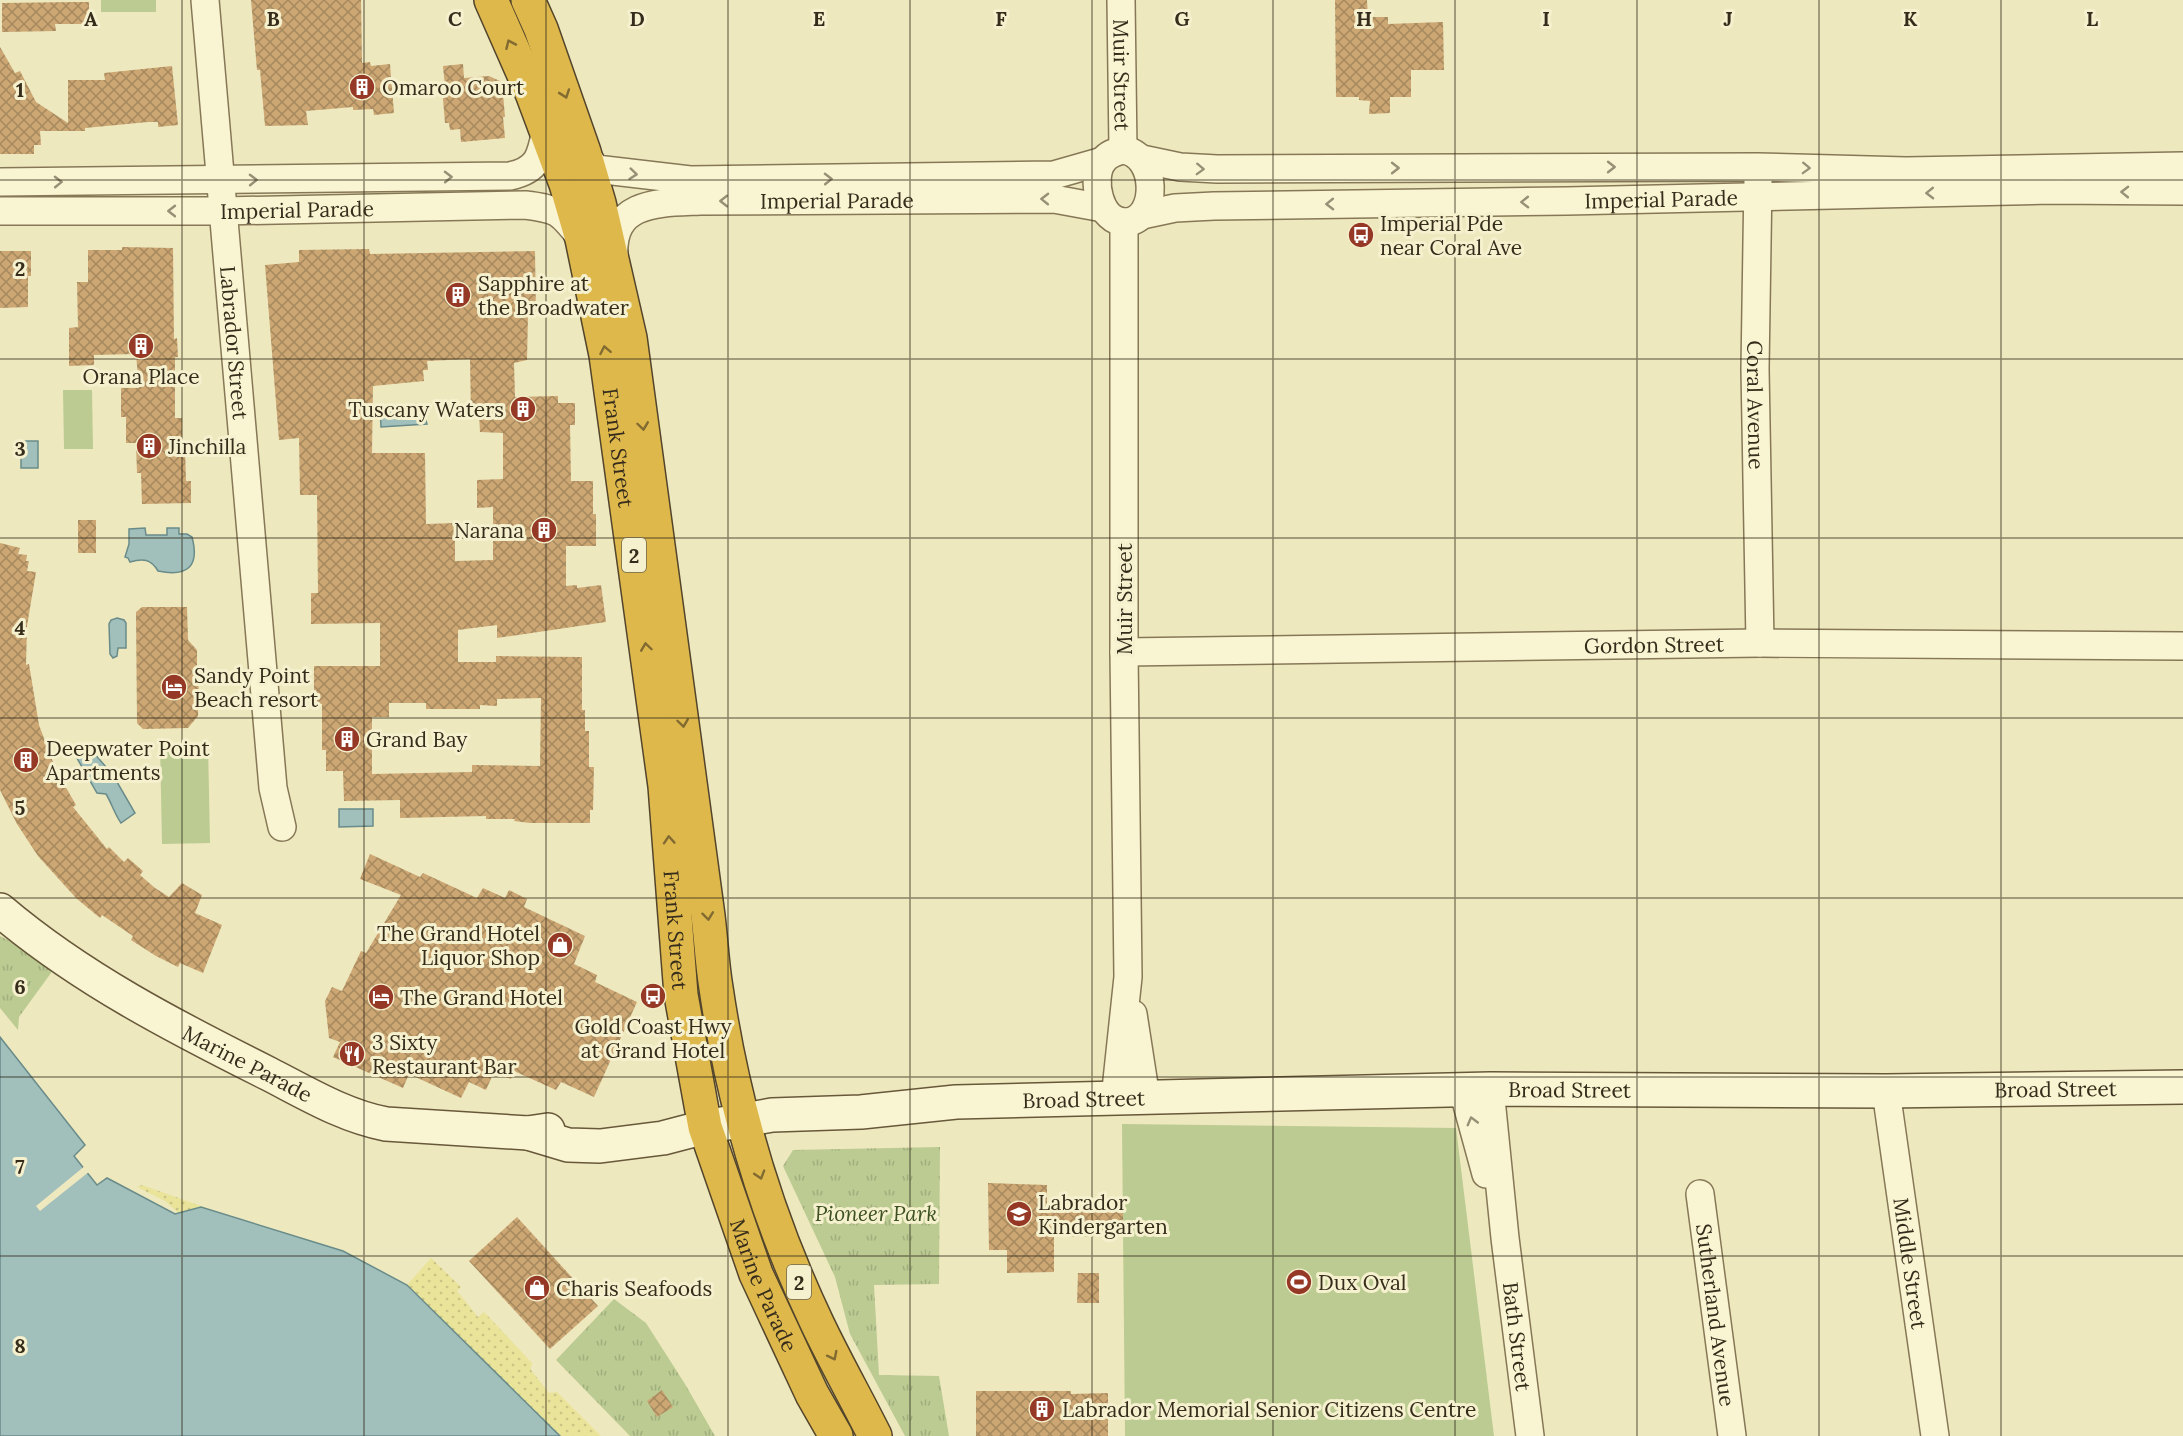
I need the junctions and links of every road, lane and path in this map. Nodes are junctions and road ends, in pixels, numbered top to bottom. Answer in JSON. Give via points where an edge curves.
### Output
{"nodes":[{"id":1,"x":205,"y":0,"type":"edge"},
{"id":2,"x":491,"y":0,"type":"edge"},
{"id":3,"x":528,"y":0,"type":"edge"},
{"id":4,"x":1121,"y":0,"type":"edge"},
{"id":5,"x":546,"y":130,"type":"junction"},
{"id":6,"x":584,"y":152,"type":"junction"},
{"id":7,"x":1123,"y":157,"type":"junction"},
{"id":8,"x":2183,"y":166,"type":"edge"},
{"id":9,"x":1567,"y":167,"type":"junction"},
{"id":10,"x":1758,"y":167,"type":"junction"},
{"id":11,"x":220,"y":180,"type":"junction"},
{"id":12,"x":0,"y":182,"type":"edge"},
{"id":13,"x":888,"y":189,"type":"junction"},
{"id":14,"x":2183,"y":191,"type":"edge"},
{"id":15,"x":1758,"y":196,"type":"junction"},
{"id":16,"x":1567,"y":201,"type":"junction"},
{"id":17,"x":223,"y":211,"type":"junction"},
{"id":18,"x":0,"y":212,"type":"edge"},
{"id":19,"x":1123,"y":215,"type":"junction"},
{"id":20,"x":582,"y":239,"type":"junction"},
{"id":21,"x":614,"y":266,"type":"junction"},
{"id":22,"x":1760,"y":643,"type":"junction"},
{"id":23,"x":2183,"y":646,"type":"edge"},
{"id":24,"x":1124,"y":652,"type":"junction"},
{"id":25,"x":282,"y":827,"type":"dead end"},
{"id":26,"x":0,"y":910,"type":"edge"},
{"id":27,"x":2183,"y":1087,"type":"edge"},
{"id":28,"x":1477,"y":1089,"type":"junction"},
{"id":29,"x":1886,"y":1091,"type":"junction"},
{"id":30,"x":1131,"y":1099,"type":"junction"},
{"id":31,"x":743,"y":1119,"type":"junction"},
{"id":32,"x":705,"y":1127,"type":"junction"},
{"id":33,"x":1700,"y":1194,"type":"dead end"},
{"id":34,"x":836,"y":1436,"type":"edge"},
{"id":35,"x":875,"y":1436,"type":"edge"},
{"id":36,"x":1530,"y":1436,"type":"edge"},
{"id":37,"x":1732,"y":1436,"type":"edge"},
{"id":38,"x":1935,"y":1436,"type":"edge"}],
"edges":[{"from":1,"to":11,"type":"street","name":"Labrador Street"},
{"from":5,"to":2,"type":"highway","name":"Frank Street","number":"2","one_way":true},
{"from":3,"to":6,"type":"highway","name":"Frank Street","number":"2","one_way":true},
{"from":4,"to":7,"type":"street","name":"Muir Street"},
{"from":11,"to":5,"type":"street","name":"Imperial Parade","one_way":true,"via":[[510,176],[526,171],[537,161]]},
{"from":5,"to":20,"type":"highway","name":"Frank Street","number":"2"},
{"from":6,"to":13,"type":"street","name":"Imperial Parade","one_way":true,"via":[[596,169],[690,180]]},
{"from":6,"to":21,"type":"highway","name":"Frank Street","number":"2"},
{"from":7,"to":9,"type":"street","name":"Imperial Parade","one_way":true,"via":[[1217,170]]},
{"from":7,"to":13,"type":"street","name":"Imperial Parade","via":[[1054,175]]},
{"from":7,"to":19,"type":"street","via":[[1098,176],[1099,195]]},
{"from":7,"to":19,"type":"street","via":[[1148,173],[1149,189],[1148,203]]},
{"from":10,"to":8,"type":"street","name":"Imperial Parade","one_way":true,"via":[[1906,171]]},
{"from":9,"to":10,"type":"street","name":"Imperial Parade","one_way":true},
{"from":9,"to":16,"type":"street"},
{"from":10,"to":15,"type":"street","name":"Coral Avenue"},
{"from":12,"to":11,"type":"street","name":"Imperial Parade","one_way":true},
{"from":11,"to":17,"type":"street","name":"Labrador Street"},
{"from":19,"to":13,"type":"street","name":"Imperial Parade","one_way":true,"via":[[1054,199]]},
{"from":13,"to":21,"type":"street","name":"Imperial Parade","one_way":true,"via":[[657,203],[633,212],[620,224],[613,239]]},
{"from":14,"to":15,"type":"street","name":"Imperial Parade","one_way":true},
{"from":15,"to":16,"type":"street","name":"Imperial Parade"},
{"from":15,"to":22,"type":"street","name":"Coral Avenue","via":[[1755,369]]},
{"from":16,"to":19,"type":"street","name":"Imperial Parade","one_way":true,"via":[[1214,206]]},
{"from":17,"to":18,"type":"street","name":"Imperial Parade","one_way":true},
{"from":17,"to":20,"type":"street","name":"Imperial Parade","via":[[525,205],[555,210]]},
{"from":17,"to":25,"type":"street","name":"Labrador Street","via":[[273,788]]},
{"from":19,"to":24,"type":"street","name":"Muir Street"},
{"from":32,"to":20,"type":"highway","name":"Frank Street","number":"2","one_way":true,"via":[[681,995],[665,786],[616,419]]},
{"from":21,"to":31,"type":"highway","name":"Frank Street","number":"2","one_way":true,"via":[[641,409],[716,987]]},
{"from":22,"to":23,"type":"street","name":"Gordon Street"},
{"from":22,"to":24,"type":"street","name":"Gordon Street"},
{"from":24,"to":30,"type":"street","name":"Muir Street"},
{"from":26,"to":32,"type":"street","name":"Marine Parade","via":[[107,988],[212,1046],[368,1121],[528,1133],[568,1145],[600,1146],[663,1138]]},
{"from":27,"to":29,"type":"street","name":"Broad Street"},
{"from":28,"to":29,"type":"street","name":"Broad Street"},
{"from":28,"to":30,"type":"street","name":"Broad Street"},
{"from":28,"to":36,"type":"street","name":"Bath Street","via":[[1505,1238]]},
{"from":29,"to":38,"type":"street","name":"Middle Street"},
{"from":30,"to":31,"type":"street","name":"Broad Street","via":[[956,1102],[792,1094],[768,1099]]},
{"from":31,"to":32,"type":"street","name":"Broad Street"},
{"from":31,"to":35,"type":"highway","name":"Marine Parade","number":"2","one_way":true,"via":[[770,1208],[816,1322]]},
{"from":32,"to":34,"type":"highway","name":"Marine Parade","number":"2","via":[[756,1274]]},
{"from":33,"to":37,"type":"street","name":"Sutherland Avenue"}]}
